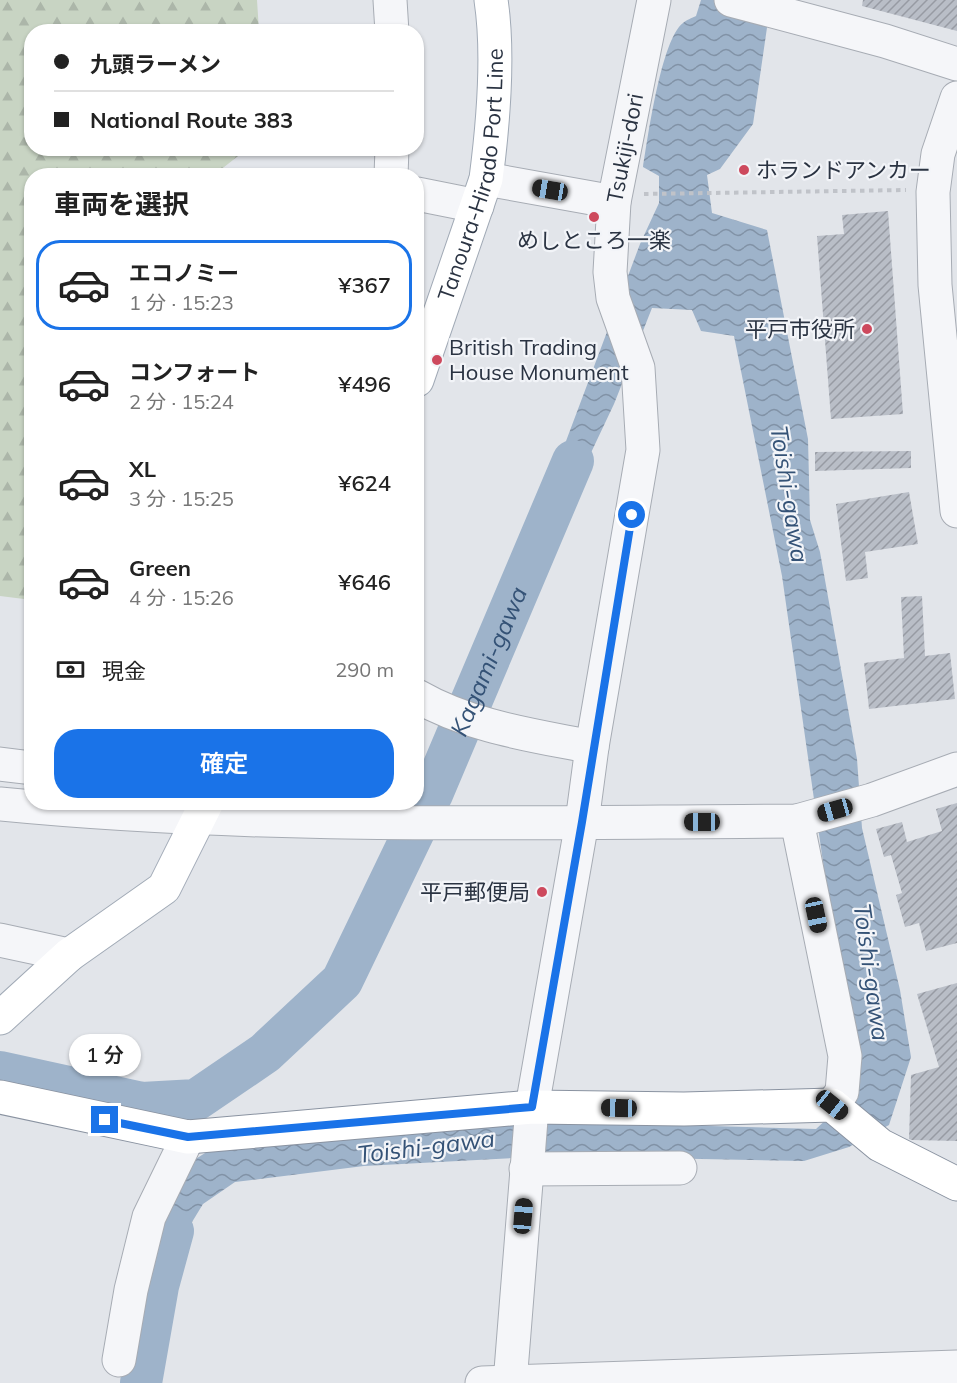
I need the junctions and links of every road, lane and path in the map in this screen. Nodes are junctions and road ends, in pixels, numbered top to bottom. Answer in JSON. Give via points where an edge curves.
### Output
{"nodes":[{"id":1,"x":390,"y":0,"type":"edge"},
{"id":2,"x":491,"y":0,"type":"edge"},
{"id":3,"x":654,"y":0,"type":"edge"},
{"id":4,"x":731,"y":0,"type":"edge"},
{"id":5,"x":392,"y":24,"type":"edge"},
{"id":6,"x":957,"y":64,"type":"edge"},
{"id":7,"x":957,"y":98,"type":"edge"},
{"id":8,"x":482,"y":192,"type":"junction"},
{"id":9,"x":424,"y":194,"type":"edge"},
{"id":10,"x":945,"y":194,"type":"edge"},
{"id":11,"x":626,"y":198,"type":"junction"},
{"id":12,"x":424,"y":360,"type":"edge"},
{"id":13,"x":957,"y":511,"type":"edge"},
{"id":14,"x":430,"y":703,"type":"edge"},
{"id":15,"x":592,"y":747,"type":"junction"},
{"id":16,"x":0,"y":764,"type":"edge"},
{"id":17,"x":24,"y":767,"type":"edge"},
{"id":18,"x":957,"y":769,"type":"edge"},
{"id":19,"x":0,"y":804,"type":"edge"},
{"id":20,"x":24,"y":806,"type":"edge"},
{"id":21,"x":62,"y":810,"type":"edge"},
{"id":22,"x":204,"y":810,"type":"edge"},
{"id":23,"x":797,"y":821,"type":"junction"},
{"id":24,"x":582,"y":822,"type":"junction"},
{"id":25,"x":0,"y":940,"type":"edge"},
{"id":26,"x":69,"y":955,"type":"junction"},
{"id":27,"x":0,"y":1018,"type":"edge"},
{"id":28,"x":0,"y":1097,"type":"edge"},
{"id":29,"x":832,"y":1105,"type":"junction"},
{"id":30,"x":532,"y":1107,"type":"junction"},
{"id":31,"x":188,"y":1137,"type":"junction"},
{"id":32,"x":527,"y":1164,"type":"junction"},
{"id":33,"x":680,"y":1168,"type":"dead end"},
{"id":34,"x":957,"y":1184,"type":"edge"},
{"id":35,"x":119,"y":1360,"type":"dead end"},
{"id":36,"x":957,"y":1367,"type":"edge"},
{"id":37,"x":500,"y":1383,"type":"edge"}],
"edges":[{"from":1,"to":5,"type":"street"},
{"from":2,"to":8,"type":"main road","name":"Tanoura-Hirado Port Line","via":[[495,24]]},
{"from":3,"to":11,"type":"street","name":"Tsukiji-dori"},
{"from":4,"to":6,"type":"street"},
{"from":7,"to":10,"type":"street","via":[[938,154]]},
{"from":8,"to":9,"type":"street"},
{"from":8,"to":11,"type":"street"},
{"from":8,"to":12,"type":"main road","name":"Tanoura-Hirado Port Line"},
{"from":10,"to":11,"type":"path","via":[[882,189]]},
{"from":10,"to":13,"type":"street","via":[[935,285]]},
{"from":11,"to":15,"type":"street","name":"Tsukiji-dori","via":[[610,272],[613,298],[638,369],[643,450]]},
{"from":14,"to":15,"type":"street","via":[[490,727]]},
{"from":15,"to":24,"type":"street","name":"Tsukiji-dori"},
{"from":16,"to":17,"type":"street"},
{"from":18,"to":23,"type":"street","via":[[872,800]]},
{"from":19,"to":20,"type":"street"},
{"from":21,"to":22,"type":"street"},
{"from":22,"to":24,"type":"street","via":[[269,822]]},
{"from":22,"to":26,"type":"main road","via":[[164,888]]},
{"from":23,"to":24,"type":"street"},
{"from":23,"to":29,"type":"street","via":[[845,1056],[842,1092]]},
{"from":24,"to":30,"type":"street","name":"Tsukiji-dori"},
{"from":25,"to":26,"type":"street"},
{"from":26,"to":27,"type":"main road"},
{"from":28,"to":31,"type":"main road"},
{"from":29,"to":30,"type":"main road","via":[[684,1109]]},
{"from":29,"to":34,"type":"main road","via":[[880,1145]]},
{"from":30,"to":31,"type":"main road"},
{"from":30,"to":32,"type":"street","name":"Tsukiji-dori"},
{"from":31,"to":35,"type":"street","via":[[149,1217]]},
{"from":32,"to":33,"type":"street"},
{"from":32,"to":37,"type":"street","name":"Tsukiji-dori"},
{"from":36,"to":37,"type":"street"}]}
